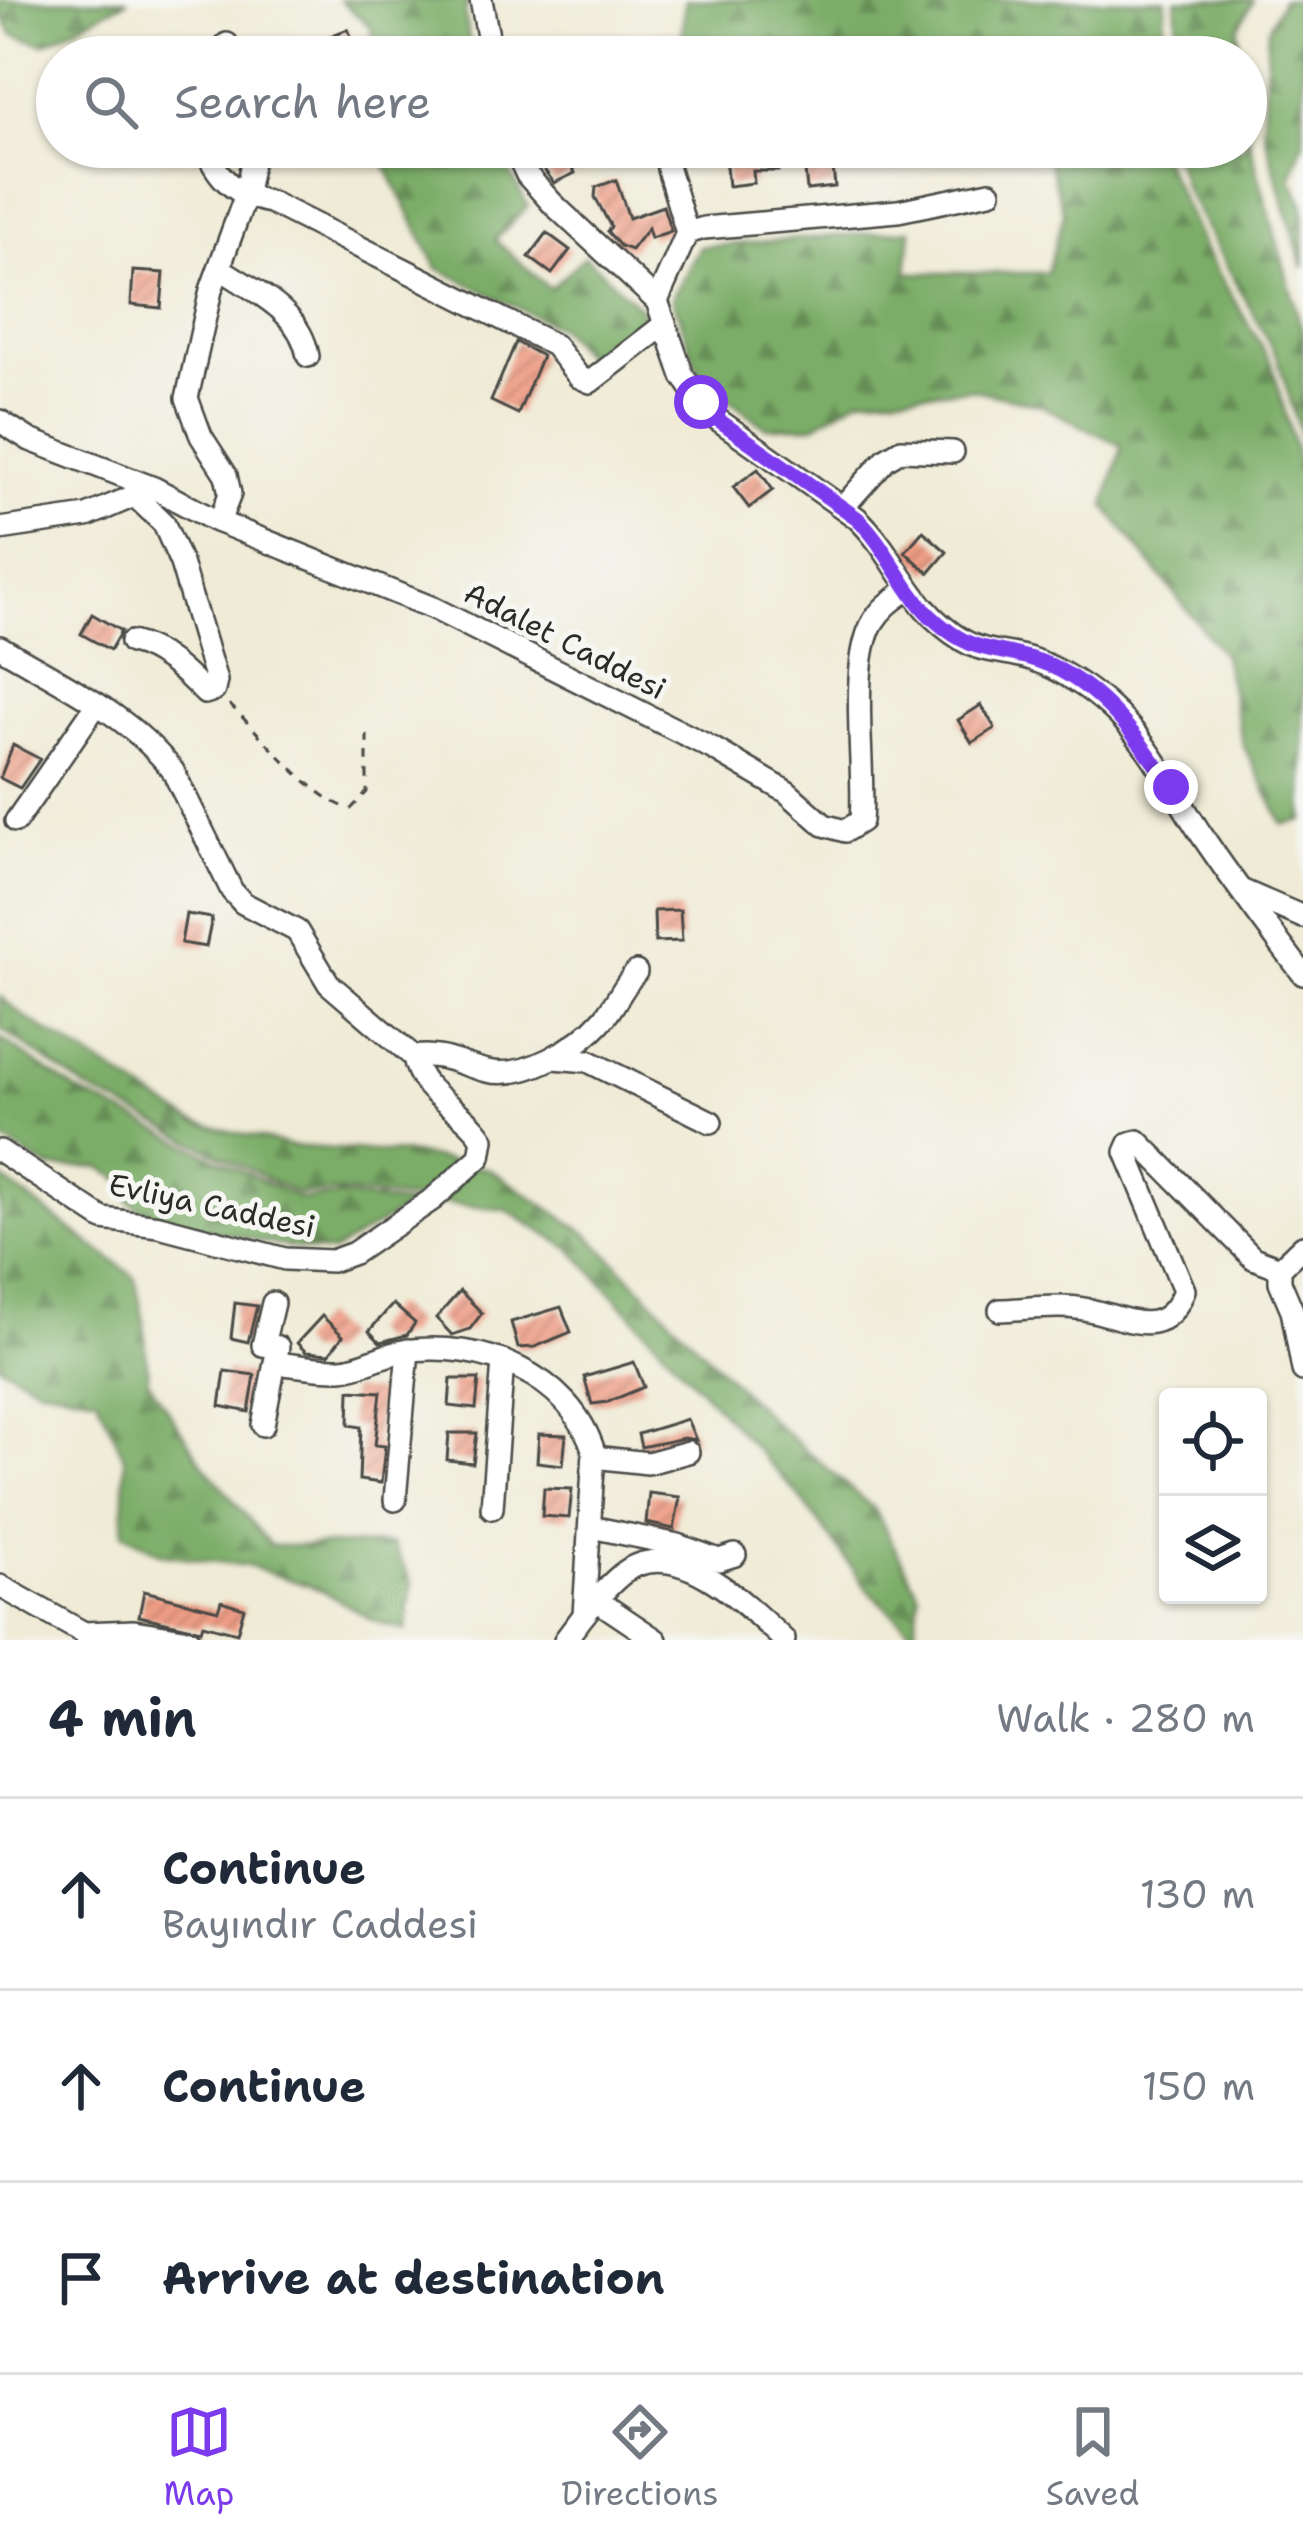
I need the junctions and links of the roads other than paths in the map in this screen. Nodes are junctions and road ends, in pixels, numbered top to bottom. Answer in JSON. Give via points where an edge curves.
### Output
{"nodes":[{"id":1,"x":481,"y":0,"type":"edge"},
{"id":2,"x":488,"y":36,"type":"edge"},
{"id":3,"x":217,"y":168,"type":"edge"},
{"id":4,"x":250,"y":168,"type":"edge"},
{"id":5,"x":524,"y":168,"type":"edge"},
{"id":6,"x":668,"y":169,"type":"dead end"},
{"id":7,"x":990,"y":192,"type":"dead end"},
{"id":8,"x":245,"y":197,"type":"junction"},
{"id":9,"x":687,"y":233,"type":"junction"},
{"id":10,"x":221,"y":269,"type":"junction"},
{"id":11,"x":657,"y":301,"type":"junction"},
{"id":12,"x":665,"y":324,"type":"junction"},
{"id":13,"x":308,"y":356,"type":"dead end"},
{"id":14,"x":0,"y":421,"type":"edge"},
{"id":15,"x":953,"y":452,"type":"dead end"},
{"id":16,"x":144,"y":492,"type":"junction"},
{"id":17,"x":844,"y":506,"type":"junction"},
{"id":18,"x":219,"y":522,"type":"junction"},
{"id":19,"x":0,"y":529,"type":"edge"},
{"id":20,"x":908,"y":590,"type":"junction"},
{"id":21,"x":131,"y":642,"type":"dead end"},
{"id":22,"x":0,"y":647,"type":"edge"},
{"id":23,"x":98,"y":704,"type":"junction"},
{"id":24,"x":16,"y":821,"type":"dead end"},
{"id":25,"x":1241,"y":890,"type":"junction"},
{"id":26,"x":1303,"y":917,"type":"edge"},
{"id":27,"x":636,"y":972,"type":"dead end"},
{"id":28,"x":1303,"y":974,"type":"edge"},
{"id":29,"x":413,"y":1057,"type":"junction"},
{"id":30,"x":547,"y":1058,"type":"junction"},
{"id":31,"x":712,"y":1122,"type":"dead end"},
{"id":32,"x":0,"y":1151,"type":"edge"},
{"id":33,"x":1303,"y":1246,"type":"edge"},
{"id":34,"x":1280,"y":1268,"type":"junction"},
{"id":35,"x":273,"y":1304,"type":"dead end"},
{"id":36,"x":1000,"y":1310,"type":"dead end"},
{"id":37,"x":408,"y":1350,"type":"junction"},
{"id":38,"x":503,"y":1361,"type":"junction"},
{"id":39,"x":275,"y":1363,"type":"junction"},
{"id":40,"x":1303,"y":1370,"type":"edge"},
{"id":41,"x":263,"y":1425,"type":"dead end"},
{"id":42,"x":688,"y":1452,"type":"dead end"},
{"id":43,"x":594,"y":1457,"type":"junction"},
{"id":44,"x":395,"y":1500,"type":"dead end"},
{"id":45,"x":492,"y":1508,"type":"dead end"},
{"id":46,"x":591,"y":1526,"type":"junction"},
{"id":47,"x":735,"y":1555,"type":"dead end"},
{"id":48,"x":0,"y":1586,"type":"edge"},
{"id":49,"x":591,"y":1608,"type":"junction"},
{"id":50,"x":190,"y":1640,"type":"edge"},
{"id":51,"x":565,"y":1640,"type":"edge"},
{"id":52,"x":656,"y":1640,"type":"edge"},
{"id":53,"x":784,"y":1640,"type":"edge"}],
"edges":[{"from":1,"to":2,"type":"street"},
{"from":3,"to":8,"type":"street"},
{"from":4,"to":8,"type":"street"},
{"from":5,"to":11,"type":"street"},
{"from":6,"to":9,"type":"street"},
{"from":7,"to":9,"type":"street","via":[[898,211]]},
{"from":8,"to":10,"type":"street"},
{"from":8,"to":12,"type":"street","via":[[313,222],[554,345],[590,382]]},
{"from":9,"to":11,"type":"street"},
{"from":10,"to":13,"type":"street","via":[[290,316]]},
{"from":10,"to":18,"type":"street","via":[[188,398],[226,475],[230,494]]},
{"from":11,"to":12,"type":"street"},
{"from":12,"to":17,"type":"street","via":[[682,376],[717,419]]},
{"from":14,"to":16,"type":"street","name":"Adalet Caddesi"},
{"from":15,"to":17,"type":"street","via":[[901,450]]},
{"from":16,"to":18,"type":"street","name":"Adalet Caddesi"},
{"from":16,"to":19,"type":"street","via":[[87,516]]},
{"from":16,"to":21,"type":"street","via":[[182,563],[214,690],[205,693],[183,670]]},
{"from":17,"to":20,"type":"street","via":[[872,532]]},
{"from":18,"to":20,"type":"street","name":"Adalet Caddesi","via":[[433,608],[712,748],[787,792],[824,825],[845,831],[861,821],[864,788],[860,658],[885,605]]},
{"from":20,"to":25,"type":"street","via":[[967,643],[1032,658],[1109,706]]},
{"from":22,"to":23,"type":"street"},
{"from":23,"to":24,"type":"street"},
{"from":23,"to":29,"type":"street","via":[[173,771],[232,891],[297,932],[329,984]]},
{"from":25,"to":26,"type":"street"},
{"from":25,"to":28,"type":"street"},
{"from":27,"to":30,"type":"street","via":[[606,1016]]},
{"from":29,"to":30,"type":"street","via":[[503,1072]]},
{"from":29,"to":32,"type":"street","name":"Evliya Caddesi","via":[[423,1083],[477,1129],[480,1157],[433,1199],[332,1261],[103,1219]]},
{"from":30,"to":31,"type":"street","via":[[588,1060]]},
{"from":33,"to":34,"type":"street"},
{"from":34,"to":36,"type":"street","via":[[1253,1258],[1138,1141],[1126,1151],[1184,1290],[1177,1309],[1140,1324],[1078,1307]]},
{"from":34,"to":40,"type":"street"},
{"from":35,"to":39,"type":"street","via":[[263,1345],[278,1347]]},
{"from":37,"to":38,"type":"street","via":[[452,1348]]},
{"from":37,"to":39,"type":"street","via":[[346,1369]]},
{"from":37,"to":44,"type":"street"},
{"from":38,"to":43,"type":"street","via":[[550,1386],[576,1412]]},
{"from":38,"to":45,"type":"street"},
{"from":39,"to":41,"type":"street"},
{"from":42,"to":43,"type":"street","via":[[648,1462]]},
{"from":43,"to":46,"type":"street"},
{"from":46,"to":47,"type":"street","via":[[719,1559]]},
{"from":46,"to":49,"type":"street"},
{"from":48,"to":50,"type":"street","via":[[84,1633]]},
{"from":49,"to":51,"type":"street"},
{"from":49,"to":52,"type":"street"},
{"from":49,"to":53,"type":"street","via":[[640,1563],[677,1564],[735,1595]]}]}
